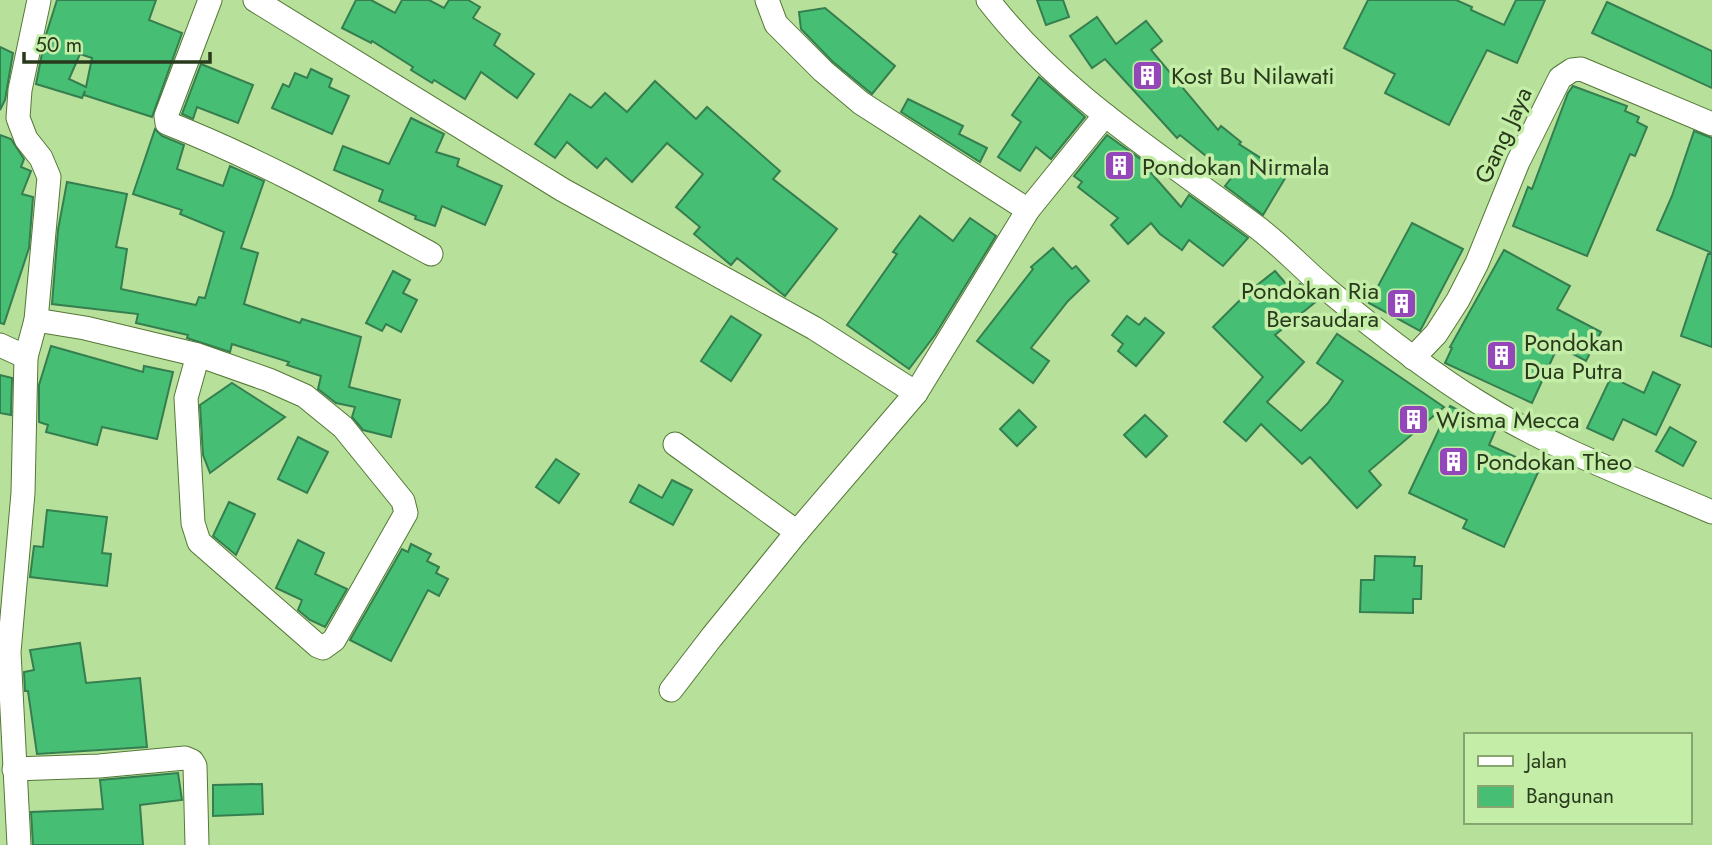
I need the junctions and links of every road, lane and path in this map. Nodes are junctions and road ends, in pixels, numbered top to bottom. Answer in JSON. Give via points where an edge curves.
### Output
{"nodes":[{"id":1,"x":39,"y":0,"type":"edge"},
{"id":2,"x":210,"y":0,"type":"edge"},
{"id":3,"x":255,"y":0,"type":"edge"},
{"id":4,"x":767,"y":0,"type":"edge"},
{"id":5,"x":988,"y":0,"type":"edge"},
{"id":6,"x":1105,"y":115,"type":"junction"},
{"id":7,"x":1712,"y":124,"type":"edge"},
{"id":8,"x":0,"y":125,"type":"edge"},
{"id":9,"x":26,"y":139,"type":"junction"},
{"id":10,"x":1028,"y":210,"type":"junction"},
{"id":11,"x":431,"y":254,"type":"dead end"},
{"id":12,"x":36,"y":320,"type":"junction"},
{"id":13,"x":0,"y":345,"type":"edge"},
{"id":14,"x":198,"y":355,"type":"junction"},
{"id":15,"x":26,"y":357,"type":"junction"},
{"id":16,"x":1413,"y":358,"type":"junction"},
{"id":17,"x":916,"y":393,"type":"junction"},
{"id":18,"x":675,"y":444,"type":"dead end"},
{"id":19,"x":1712,"y":512,"type":"edge"},
{"id":20,"x":797,"y":532,"type":"junction"},
{"id":21,"x":671,"y":691,"type":"dead end"},
{"id":22,"x":14,"y":769,"type":"junction"},
{"id":23,"x":19,"y":845,"type":"edge"},
{"id":24,"x":197,"y":845,"type":"edge"}],
"edges":[{"from":1,"to":9,"type":"street","via":[[20,90],[18,118]]},
{"from":2,"to":11,"type":"street","via":[[167,123],[260,162]]},
{"from":3,"to":17,"type":"street","via":[[563,190],[814,328]]},
{"from":4,"to":10,"type":"street","via":[[776,24],[861,103]]},
{"from":5,"to":6,"type":"street","via":[[1058,75]]},
{"from":6,"to":10,"type":"street"},
{"from":6,"to":16,"type":"street","via":[[1260,230]]},
{"from":7,"to":16,"type":"street","name":"Gang Jaya","via":[[1581,69],[1560,78],[1458,300]]},
{"from":8,"to":9,"type":"street"},
{"from":9,"to":12,"type":"street","via":[[49,177]]},
{"from":10,"to":17,"type":"street"},
{"from":12,"to":14,"type":"street"},
{"from":12,"to":15,"type":"street"},
{"from":13,"to":15,"type":"street"},
{"from":14,"to":14,"type":"street","via":[[186,398],[193,523],[199,542],[323,648],[334,640],[403,521],[406,507],[343,426],[306,396]]},
{"from":15,"to":22,"type":"street","via":[[23,493],[9,652]]},
{"from":16,"to":19,"type":"street","via":[[1478,403],[1553,444]]},
{"from":17,"to":20,"type":"street"},
{"from":18,"to":20,"type":"street"},
{"from":20,"to":21,"type":"street"},
{"from":22,"to":23,"type":"street"},
{"from":22,"to":24,"type":"street","via":[[185,758],[195,766]]}]}
